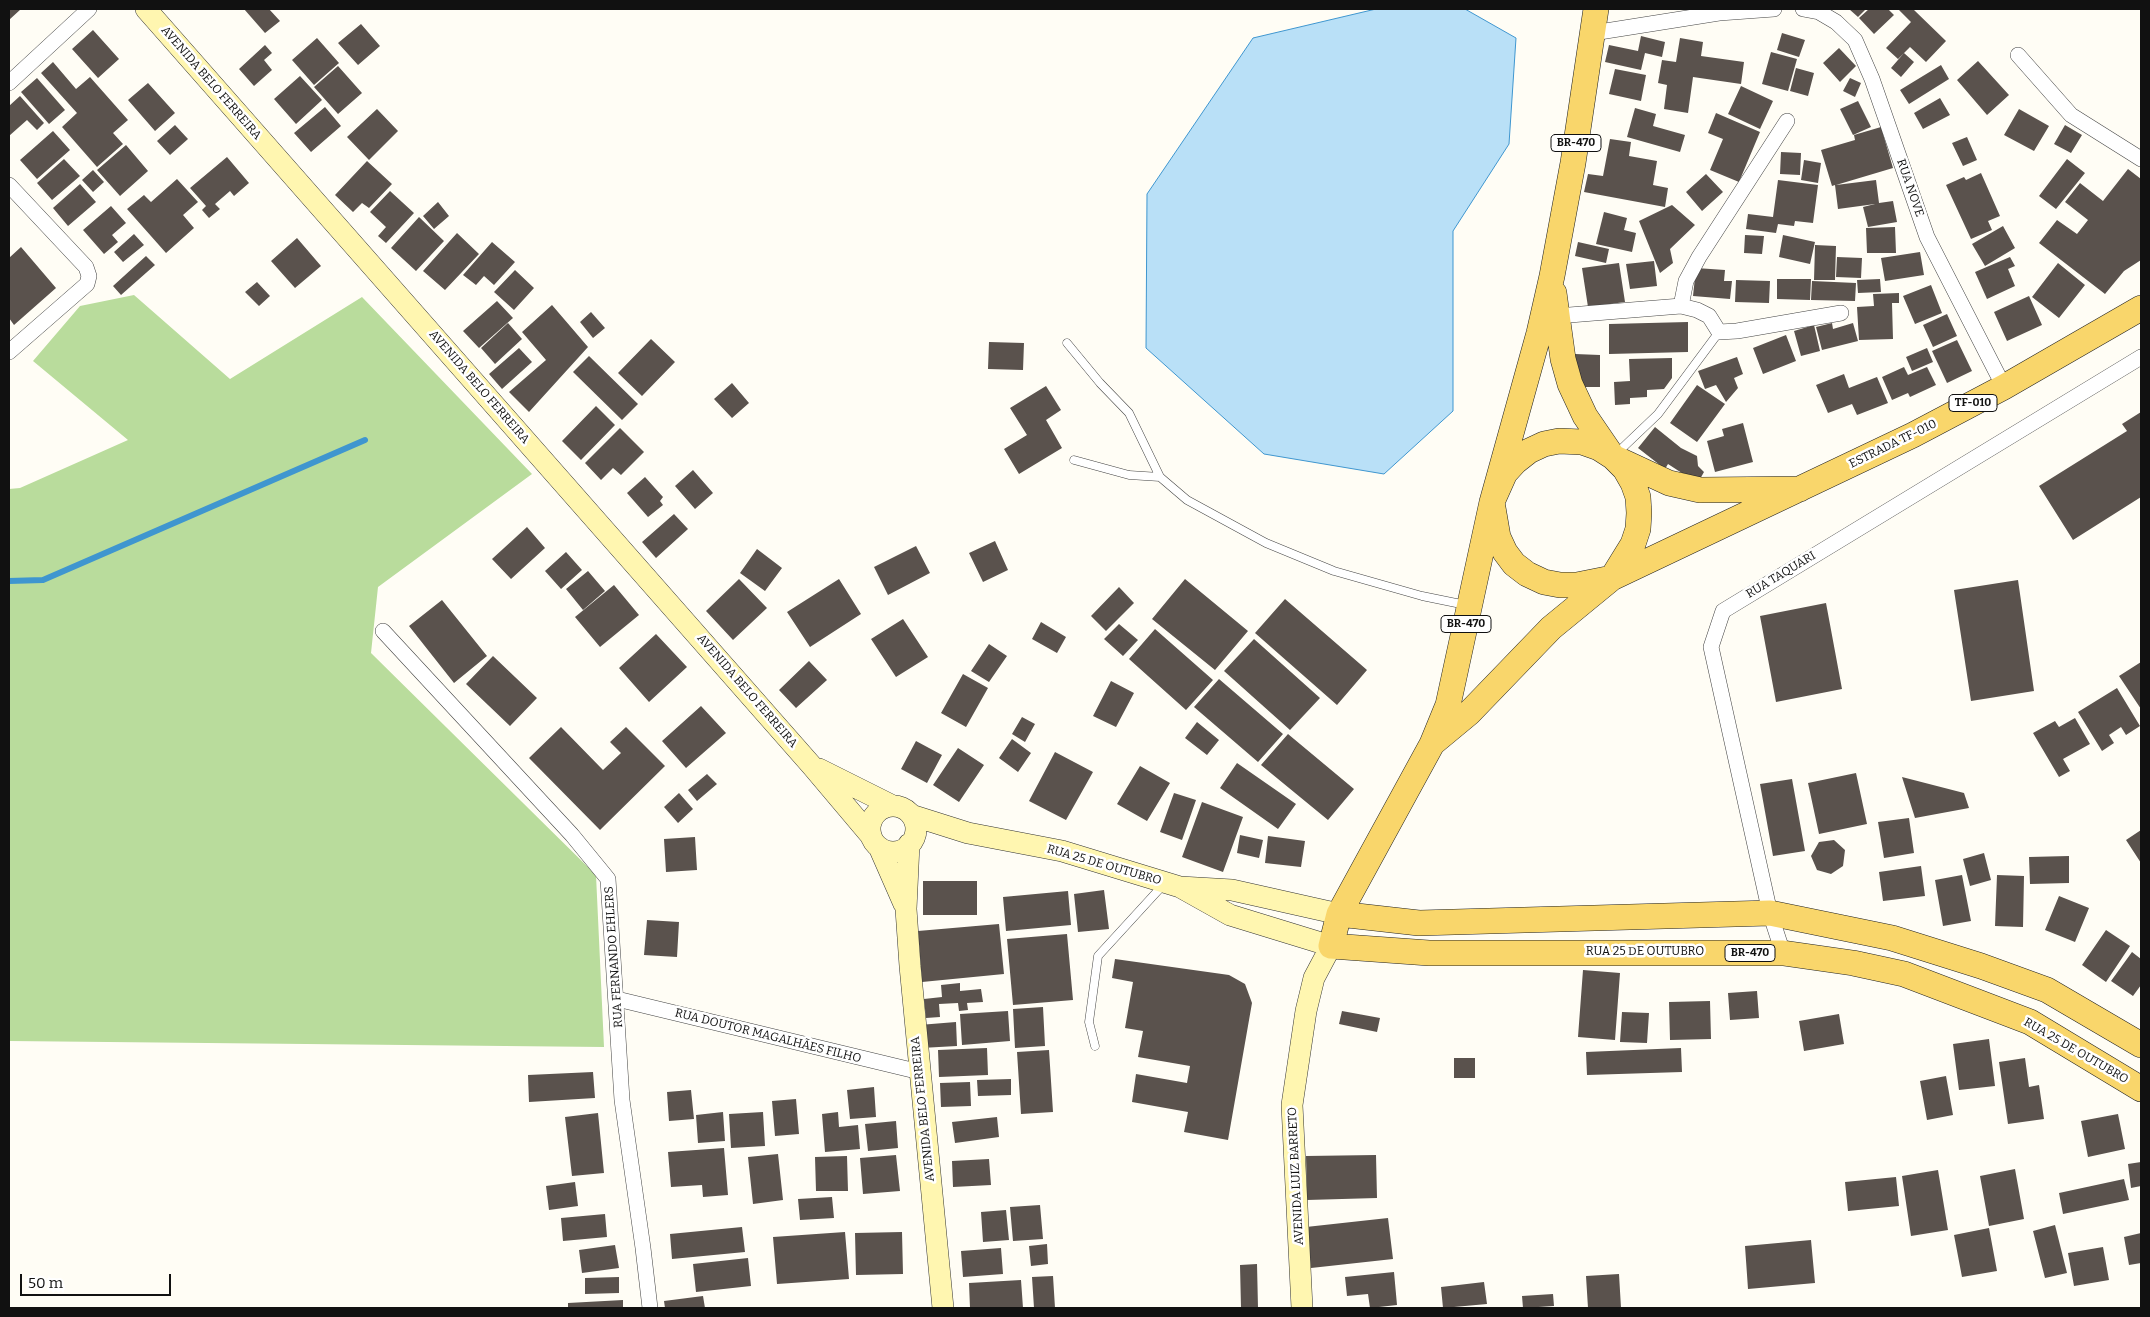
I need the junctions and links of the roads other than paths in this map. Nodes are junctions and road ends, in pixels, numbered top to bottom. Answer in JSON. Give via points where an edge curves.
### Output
{"nodes":[{"id":1,"x":90,"y":9,"type":"edge"},
{"id":2,"x":146,"y":9,"type":"edge"},
{"id":3,"x":1596,"y":9,"type":"edge"},
{"id":4,"x":1774,"y":9,"type":"edge"},
{"id":5,"x":1804,"y":9,"type":"edge"},
{"id":6,"x":1593,"y":33,"type":"junction"},
{"id":7,"x":2018,"y":55,"type":"dead end"},
{"id":8,"x":9,"y":83,"type":"edge"},
{"id":9,"x":1787,"y":121,"type":"dead end"},
{"id":10,"x":2141,"y":159,"type":"edge"},
{"id":11,"x":9,"y":185,"type":"edge"},
{"id":12,"x":1552,"y":276,"type":"junction"},
{"id":13,"x":1680,"y":306,"type":"junction"},
{"id":14,"x":2141,"y":308,"type":"edge"},
{"id":15,"x":1841,"y":314,"type":"dead end"},
{"id":16,"x":1557,"y":316,"type":"junction"},
{"id":17,"x":1719,"y":332,"type":"junction"},
{"id":18,"x":1067,"y":342,"type":"dead end"},
{"id":19,"x":9,"y":352,"type":"edge"},
{"id":20,"x":2141,"y":357,"type":"edge"},
{"id":21,"x":2004,"y":387,"type":"junction"},
{"id":22,"x":1613,"y":457,"type":"junction"},
{"id":23,"x":1074,"y":460,"type":"dead end"},
{"id":24,"x":1160,"y":477,"type":"junction"},
{"id":25,"x":1800,"y":489,"type":"junction"},
{"id":26,"x":1492,"y":502,"type":"junction"},
{"id":27,"x":1612,"y":578,"type":"junction"},
{"id":28,"x":1470,"y":606,"type":"junction"},
{"id":29,"x":383,"y":631,"type":"dead end"},
{"id":30,"x":1432,"y":744,"type":"junction"},
{"id":31,"x":812,"y":766,"type":"junction"},
{"id":32,"x":902,"y":810,"type":"junction"},
{"id":33,"x":968,"y":833,"type":"junction"},
{"id":34,"x":875,"y":842,"type":"junction"},
{"id":35,"x":911,"y":842,"type":"junction"},
{"id":36,"x":1173,"y":884,"type":"junction"},
{"id":37,"x":906,"y":909,"type":"junction"},
{"id":38,"x":1770,"y":913,"type":"junction"},
{"id":39,"x":1339,"y":914,"type":"junction"},
{"id":40,"x":1331,"y":946,"type":"junction"},
{"id":41,"x":1782,"y":953,"type":"junction"},
{"id":42,"x":2047,"y":990,"type":"junction"},
{"id":43,"x":617,"y":999,"type":"junction"},
{"id":44,"x":2030,"y":1022,"type":"junction"},
{"id":45,"x":2141,"y":1045,"type":"edge"},
{"id":46,"x":1095,"y":1046,"type":"dead end"},
{"id":47,"x":920,"y":1072,"type":"junction"},
{"id":48,"x":2141,"y":1088,"type":"edge"},
{"id":49,"x":650,"y":1308,"type":"edge"},
{"id":50,"x":943,"y":1308,"type":"edge"},
{"id":51,"x":1302,"y":1308,"type":"edge"}],
"edges":[{"from":1,"to":8,"type":"street"},
{"from":2,"to":31,"type":"main road","name":"AVENIDA BELO FERREIRA"},
{"from":3,"to":6,"type":"main road","number":"BR-470"},
{"from":4,"to":6,"type":"street","via":[[1719,13]]},
{"from":5,"to":21,"type":"street","name":"RUA NOVE","via":[[1819,12],[1836,22],[1855,40],[1872,79],[1927,237]]},
{"from":6,"to":12,"type":"main road","number":"BR-470"},
{"from":7,"to":10,"type":"street","via":[[2071,115]]},
{"from":9,"to":13,"type":"street","via":[[1699,257],[1686,281]]},
{"from":11,"to":19,"type":"street","via":[[86,267],[89,276],[87,284]]},
{"from":12,"to":16,"type":"main road","number":"BR-470"},
{"from":12,"to":26,"type":"main road","number":"BR-470","via":[[1540,332]]},
{"from":13,"to":16,"type":"street"},
{"from":13,"to":17,"type":"street","via":[[1708,316]]},
{"from":14,"to":21,"type":"main road","name":"ESTRADA TF-010","number":"TF-010"},
{"from":15,"to":17,"type":"street"},
{"from":16,"to":22,"type":"main road","number":"BR-470","via":[[1570,384],[1585,416]]},
{"from":17,"to":22,"type":"lane","via":[[1658,414]]},
{"from":18,"to":24,"type":"lane","via":[[1130,414]]},
{"from":20,"to":38,"type":"street","name":"RUA TAQUARI","via":[[1723,611],[1711,647]]},
{"from":21,"to":25,"type":"main road","name":"ESTRADA TF-010","number":"TF-010"},
{"from":22,"to":25,"type":"main road","via":[[1670,483],[1700,490]]},
{"from":22,"to":26,"type":"main road","via":[[1582,442],[1565,440],[1544,444],[1529,451],[1505,473]]},
{"from":22,"to":27,"type":"main road","number":"BR-470","via":[[1633,483],[1640,512],[1633,544]]},
{"from":23,"to":24,"type":"lane","via":[[1130,475]]},
{"from":24,"to":28,"type":"lane","via":[[1187,500],[1266,543],[1334,571]]},
{"from":25,"to":27,"type":"main road","name":"ESTRADA TF-010"},
{"from":26,"to":27,"type":"main road","via":[[1501,545],[1514,564],[1527,574],[1560,586]]},
{"from":26,"to":28,"type":"main road","number":"BR-470"},
{"from":27,"to":30,"type":"main road","number":"BR-470","via":[[1552,628],[1469,713]]},
{"from":28,"to":30,"type":"main road","number":"BR-470","via":[[1448,705]]},
{"from":29,"to":43,"type":"street","name":"RUA FERNANDO EHLERS","via":[[608,879]]},
{"from":30,"to":39,"type":"main road","name":"AVENIDA LUIZ BARRETO","number":"BR-470"},
{"from":31,"to":32,"type":"main road","name":"AVENIDA BELO FERREIRA"},
{"from":31,"to":34,"type":"main road","name":"AVENIDA BELO FERREIRA"},
{"from":32,"to":33,"type":"main road","name":"RUA 25 DE OUTUBRO"},
{"from":32,"to":34,"type":"main road","via":[[882,808],[874,815],[870,825]]},
{"from":32,"to":35,"type":"main road","via":[[915,823],[916,831]]},
{"from":33,"to":35,"type":"main road","name":"RUA 25 DE OUTUBRO"},
{"from":33,"to":36,"type":"main road","name":"RUA 25 DE OUTUBRO","via":[[1062,851]]},
{"from":34,"to":35,"type":"main road","name":"RUA 25 DE OUTUBRO","via":[[886,850],[894,851]]},
{"from":34,"to":37,"type":"main road","name":"AVENIDA BELO FERREIRA"},
{"from":35,"to":37,"type":"main road","name":"AVENIDA BELO FERREIRA"},
{"from":36,"to":39,"type":"main road","via":[[1232,890]]},
{"from":36,"to":40,"type":"main road","via":[[1230,915]]},
{"from":36,"to":46,"type":"lane","via":[[1098,956],[1089,1022]]},
{"from":37,"to":47,"type":"main road","name":"AVENIDA BELO FERREIRA"},
{"from":38,"to":39,"type":"main road","via":[[1418,923]]},
{"from":38,"to":41,"type":"street","name":"RUA TAQUARI"},
{"from":38,"to":42,"type":"main road","via":[[1892,938]]},
{"from":39,"to":40,"type":"main road","name":"AVENIDA LUIZ BARRETO","number":"BR-470"},
{"from":40,"to":41,"type":"main road","name":"RUA 25 DE OUTUBRO","number":"BR-470","via":[[1429,953]]},
{"from":40,"to":51,"type":"main road","name":"AVENIDA LUIZ BARRETO","via":[[1314,978],[1292,1106]]},
{"from":41,"to":44,"type":"main road","name":"RUA 25 DE OUTUBRO","number":"BR-470","via":[[1904,974]]},
{"from":42,"to":44,"type":"main road"},
{"from":42,"to":45,"type":"main road"},
{"from":43,"to":47,"type":"street","name":"RUA DOUTOR MAGALHÃES FILHO"},
{"from":43,"to":49,"type":"street","name":"RUA FERNANDO EHLERS","via":[[622,1100]]},
{"from":44,"to":48,"type":"main road","name":"RUA 25 DE OUTUBRO","number":"BR-470"},
{"from":47,"to":50,"type":"main road","name":"AVENIDA BELO FERREIRA"}]}
